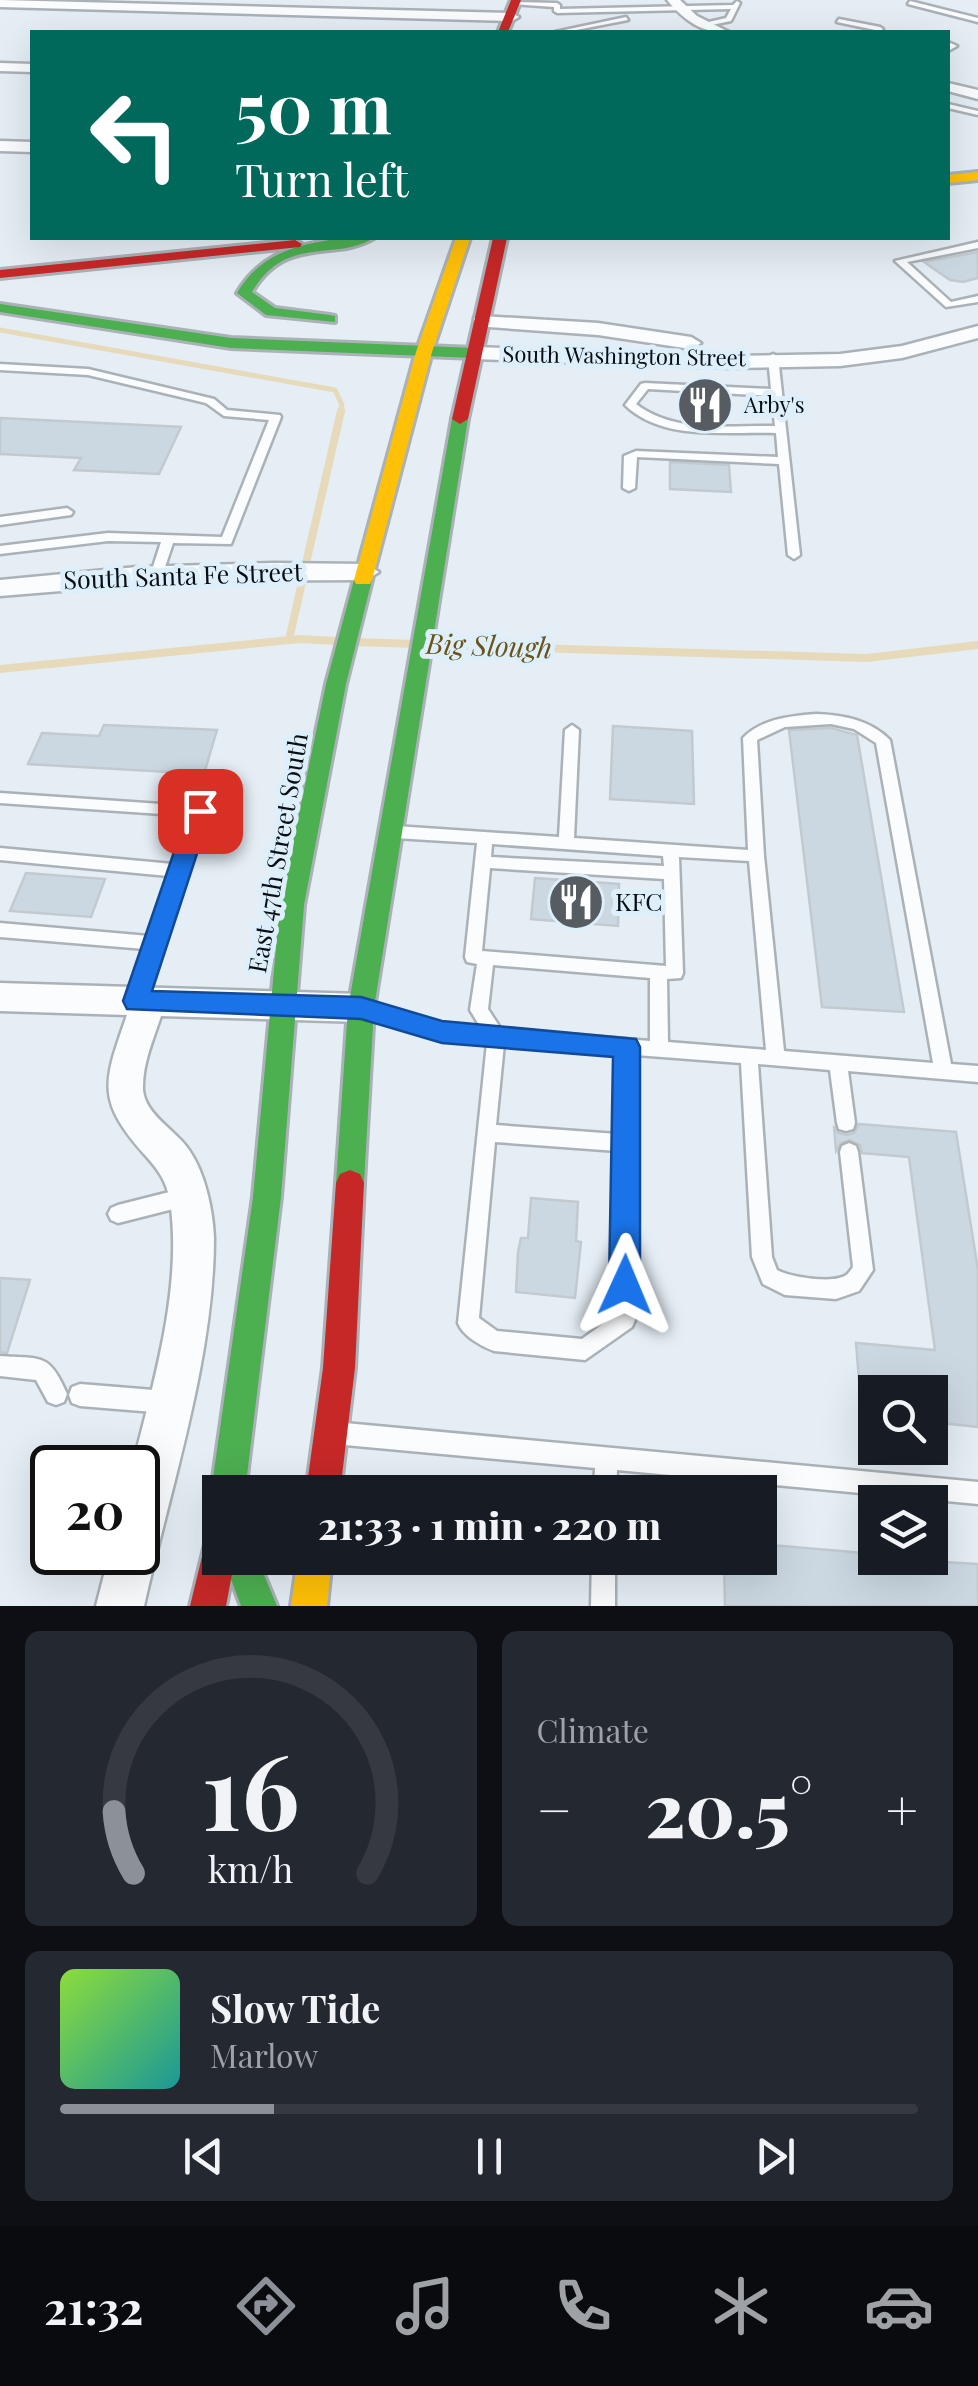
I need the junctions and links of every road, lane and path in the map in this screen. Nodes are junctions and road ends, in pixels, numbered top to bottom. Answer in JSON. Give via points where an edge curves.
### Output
{"nodes":[{"id":1,"x":893,"y":0,"type":"edge"},
{"id":2,"x":921,"y":0,"type":"edge"},
{"id":3,"x":561,"y":2,"type":"edge"},
{"id":4,"x":0,"y":3,"type":"edge"},
{"id":5,"x":910,"y":3,"type":"junction"},
{"id":6,"x":581,"y":4,"type":"edge"},
{"id":7,"x":636,"y":4,"type":"edge"},
{"id":8,"x":154,"y":9,"type":"edge"},
{"id":9,"x":840,"y":9,"type":"dead end"},
{"id":10,"x":687,"y":12,"type":"edge"},
{"id":11,"x":368,"y":14,"type":"junction"},
{"id":12,"x":513,"y":17,"type":"edge"},
{"id":13,"x":978,"y":20,"type":"edge"},
{"id":14,"x":839,"y":21,"type":"junction"},
{"id":15,"x":880,"y":29,"type":"dead end"},
{"id":16,"x":361,"y":30,"type":"edge"},
{"id":17,"x":568,"y":30,"type":"edge"},
{"id":18,"x":718,"y":30,"type":"edge"},
{"id":19,"x":836,"y":30,"type":"edge"},
{"id":20,"x":0,"y":66,"type":"edge"},
{"id":21,"x":30,"y":68,"type":"edge"},
{"id":22,"x":950,"y":87,"type":"edge"},
{"id":23,"x":978,"y":94,"type":"edge"},
{"id":24,"x":950,"y":107,"type":"edge"},
{"id":25,"x":978,"y":114,"type":"edge"},
{"id":26,"x":0,"y":146,"type":"edge"},
{"id":27,"x":30,"y":147,"type":"edge"},
{"id":28,"x":978,"y":157,"type":"edge"},
{"id":29,"x":950,"y":159,"type":"edge"},
{"id":30,"x":978,"y":176,"type":"edge"},
{"id":31,"x":950,"y":179,"type":"edge"},
{"id":32,"x":192,"y":240,"type":"edge"},
{"id":33,"x":338,"y":240,"type":"edge"},
{"id":34,"x":358,"y":240,"type":"edge"},
{"id":35,"x":462,"y":240,"type":"edge"},
{"id":36,"x":978,"y":246,"type":"edge"},
{"id":37,"x":498,"y":249,"type":"edge"},
{"id":38,"x":0,"y":258,"type":"edge"},
{"id":39,"x":0,"y":274,"type":"edge"},
{"id":40,"x":977,"y":299,"type":"edge"},
{"id":41,"x":0,"y":308,"type":"edge"},
{"id":42,"x":346,"y":320,"type":"dead end"},
{"id":43,"x":426,"y":321,"type":"junction"},
{"id":44,"x":481,"y":322,"type":"junction"},
{"id":45,"x":978,"y":332,"type":"edge"},
{"id":46,"x":424,"y":352,"type":"junction"},
{"id":47,"x":474,"y":353,"type":"junction"},
{"id":48,"x":773,"y":357,"type":"junction"},
{"id":49,"x":0,"y":368,"type":"edge"},
{"id":50,"x":777,"y":393,"type":"junction"},
{"id":51,"x":781,"y":430,"type":"junction"},
{"id":52,"x":784,"y":462,"type":"junction"},
{"id":53,"x":629,"y":488,"type":"dead end"},
{"id":54,"x":67,"y":512,"type":"dead end"},
{"id":55,"x":0,"y":520,"type":"edge"},
{"id":56,"x":168,"y":538,"type":"junction"},
{"id":57,"x":0,"y":550,"type":"edge"},
{"id":58,"x":794,"y":554,"type":"dead end"},
{"id":59,"x":157,"y":573,"type":"junction"},
{"id":60,"x":363,"y":584,"type":"junction"},
{"id":61,"x":0,"y":588,"type":"edge"},
{"id":62,"x":572,"y":730,"type":"dead end"},
{"id":63,"x":0,"y":798,"type":"edge"},
{"id":64,"x":391,"y":831,"type":"junction"},
{"id":65,"x":485,"y":840,"type":"junction"},
{"id":66,"x":566,"y":844,"type":"junction"},
{"id":67,"x":671,"y":850,"type":"junction"},
{"id":68,"x":0,"y":854,"type":"edge"},
{"id":69,"x":756,"y":856,"type":"junction"},
{"id":70,"x":483,"y":862,"type":"junction"},
{"id":71,"x":178,"y":871,"type":"junction"},
{"id":72,"x":672,"y":873,"type":"junction"},
{"id":73,"x":0,"y":921,"type":"edge"},
{"id":74,"x":0,"y":930,"type":"edge"},
{"id":75,"x":105,"y":939,"type":"junction"},
{"id":76,"x":154,"y":943,"type":"junction"},
{"id":77,"x":486,"y":958,"type":"junction"},
{"id":78,"x":658,"y":972,"type":"junction"},
{"id":79,"x":0,"y":997,"type":"edge"},
{"id":80,"x":142,"y":1001,"type":"junction"},
{"id":81,"x":281,"y":1006,"type":"junction"},
{"id":82,"x":361,"y":1008,"type":"junction"},
{"id":83,"x":496,"y":1036,"type":"junction"},
{"id":84,"x":627,"y":1047,"type":"junction"},
{"id":85,"x":659,"y":1049,"type":"junction"},
{"id":86,"x":749,"y":1056,"type":"junction"},
{"id":87,"x":776,"y":1058,"type":"junction"},
{"id":88,"x":838,"y":1063,"type":"junction"},
{"id":89,"x":944,"y":1072,"type":"junction"},
{"id":90,"x":978,"y":1074,"type":"edge"},
{"id":91,"x":846,"y":1123,"type":"dead end"},
{"id":92,"x":486,"y":1133,"type":"junction"},
{"id":93,"x":626,"y":1144,"type":"junction"},
{"id":94,"x":848,"y":1152,"type":"dead end"},
{"id":95,"x":189,"y":1196,"type":"junction"},
{"id":96,"x":118,"y":1214,"type":"dead end"},
{"id":97,"x":0,"y":1366,"type":"edge"},
{"id":98,"x":56,"y":1394,"type":"dead end"},
{"id":99,"x":80,"y":1395,"type":"dead end"},
{"id":100,"x":170,"y":1402,"type":"junction"},
{"id":101,"x":331,"y":1433,"type":"junction"},
{"id":102,"x":160,"y":1445,"type":"edge"},
{"id":103,"x":606,"y":1458,"type":"junction"},
{"id":104,"x":230,"y":1475,"type":"edge"},
{"id":105,"x":325,"y":1475,"type":"edge"},
{"id":106,"x":606,"y":1475,"type":"edge"},
{"id":107,"x":978,"y":1493,"type":"edge"},
{"id":108,"x":127,"y":1575,"type":"edge"},
{"id":109,"x":214,"y":1575,"type":"edge"},
{"id":110,"x":247,"y":1575,"type":"edge"},
{"id":111,"x":313,"y":1575,"type":"edge"},
{"id":112,"x":604,"y":1575,"type":"edge"},
{"id":113,"x":120,"y":1606,"type":"edge"},
{"id":114,"x":208,"y":1606,"type":"edge"},
{"id":115,"x":259,"y":1606,"type":"edge"},
{"id":116,"x":309,"y":1606,"type":"edge"},
{"id":117,"x":603,"y":1606,"type":"edge"}],
"edges":[{"from":1,"to":5,"type":"lane"},
{"from":2,"to":5,"type":"lane"},
{"from":3,"to":6,"type":"lane","via":[[557,11]]},
{"from":3,"to":12,"type":"lane"},
{"from":4,"to":8,"type":"street"},
{"from":5,"to":13,"type":"lane"},
{"from":6,"to":7,"type":"lane"},
{"from":7,"to":10,"type":"lane"},
{"from":8,"to":11,"type":"street"},
{"from":9,"to":14,"type":"lane"},
{"from":10,"to":10,"type":"lane","via":[[729,20],[736,5]]},
{"from":10,"to":17,"type":"lane"},
{"from":10,"to":18,"type":"street"},
{"from":11,"to":12,"type":"street"},
{"from":11,"to":16,"type":"street"},
{"from":14,"to":15,"type":"lane"},
{"from":14,"to":19,"type":"lane"},
{"from":20,"to":21,"type":"street"},
{"from":22,"to":23,"type":"street"},
{"from":24,"to":25,"type":"lane"},
{"from":26,"to":27,"type":"street"},
{"from":28,"to":29,"type":"main road"},
{"from":30,"to":31,"type":"main road"},
{"from":32,"to":38,"type":"main road"},
{"from":33,"to":39,"type":"main road"},
{"from":34,"to":42,"type":"main road","via":[[260,266],[244,293],[271,312]]},
{"from":35,"to":43,"type":"main road","name":"East 47th Street South"},
{"from":36,"to":40,"type":"lane","via":[[900,262],[950,304]]},
{"from":37,"to":44,"type":"main road"},
{"from":41,"to":46,"type":"main road","via":[[231,343]]},
{"from":43,"to":44,"type":"main road"},
{"from":43,"to":46,"type":"main road","name":"East 47th Street South"},
{"from":44,"to":47,"type":"main road"},
{"from":44,"to":48,"type":"street","name":"South Washington Street","via":[[598,329]]},
{"from":45,"to":48,"type":"street","name":"South Washington Street","via":[[856,359]]},
{"from":46,"to":47,"type":"main road"},
{"from":46,"to":60,"type":"main road","name":"East 47th Street South"},
{"from":47,"to":48,"type":"street","name":"South Washington Street","via":[[731,362]]},
{"from":47,"to":64,"type":"main road"},
{"from":48,"to":50,"type":"lane"},
{"from":49,"to":56,"type":"lane","via":[[88,372],[210,401],[224,414],[276,417],[227,541]]},
{"from":50,"to":51,"type":"lane"},
{"from":50,"to":51,"type":"lane","via":[[645,386],[630,405],[662,425]]},
{"from":51,"to":52,"type":"lane"},
{"from":52,"to":53,"type":"lane","via":[[636,454],[630,456]]},
{"from":52,"to":58,"type":"lane"},
{"from":54,"to":55,"type":"lane"},
{"from":56,"to":57,"type":"lane","via":[[108,537]]},
{"from":56,"to":59,"type":"lane"},
{"from":59,"to":60,"type":"street","name":"South Santa Fe Street"},
{"from":59,"to":61,"type":"street","name":"South Santa Fe Street"},
{"from":60,"to":81,"type":"main road","name":"East 47th Street South","via":[[292,906]]},
{"from":62,"to":66,"type":"lane"},
{"from":63,"to":71,"type":"lane","via":[[200,811]]},
{"from":64,"to":65,"type":"lane"},
{"from":64,"to":82,"type":"main road"},
{"from":65,"to":66,"type":"lane"},
{"from":65,"to":70,"type":"lane"},
{"from":66,"to":67,"type":"lane"},
{"from":67,"to":69,"type":"lane"},
{"from":67,"to":72,"type":"lane"},
{"from":68,"to":71,"type":"lane"},
{"from":69,"to":87,"type":"lane"},
{"from":69,"to":89,"type":"lane","via":[[750,738],[760,728],[784,721],[853,723],[882,740]]},
{"from":70,"to":72,"type":"lane"},
{"from":70,"to":77,"type":"lane","via":[[472,957]]},
{"from":71,"to":76,"type":"lane"},
{"from":72,"to":78,"type":"lane","via":[[675,973]]},
{"from":73,"to":75,"type":"lane","via":[[88,927]]},
{"from":74,"to":75,"type":"lane"},
{"from":75,"to":76,"type":"lane"},
{"from":76,"to":80,"type":"lane"},
{"from":77,"to":78,"type":"lane"},
{"from":77,"to":83,"type":"lane","via":[[479,1010]]},
{"from":78,"to":85,"type":"lane"},
{"from":79,"to":80,"type":"street"},
{"from":80,"to":81,"type":"street"},
{"from":80,"to":95,"type":"street","via":[[124,1093],[133,1115],[176,1162]]},
{"from":81,"to":82,"type":"street"},
{"from":81,"to":104,"type":"main road","name":"East 47th Street South","via":[[267,1197]]},
{"from":82,"to":83,"type":"lane","via":[[442,1032]]},
{"from":82,"to":101,"type":"main road"},
{"from":83,"to":84,"type":"lane"},
{"from":83,"to":92,"type":"lane"},
{"from":84,"to":85,"type":"lane"},
{"from":84,"to":93,"type":"lane"},
{"from":85,"to":86,"type":"lane"},
{"from":86,"to":87,"type":"lane"},
{"from":86,"to":94,"type":"lane","via":[[762,1257],[770,1277],[786,1285],[836,1289],[852,1284],[862,1270]]},
{"from":87,"to":88,"type":"lane"},
{"from":88,"to":89,"type":"lane"},
{"from":88,"to":91,"type":"lane"},
{"from":89,"to":90,"type":"lane"},
{"from":92,"to":93,"type":"lane"},
{"from":92,"to":93,"type":"lane","via":[[468,1323],[494,1340],[585,1350],[624,1320]]},
{"from":95,"to":96,"type":"lane"},
{"from":95,"to":100,"type":"street","via":[[194,1237]]},
{"from":97,"to":98,"type":"lane","via":[[42,1370]]},
{"from":99,"to":100,"type":"lane"},
{"from":100,"to":102,"type":"street"},
{"from":101,"to":103,"type":"lane"},
{"from":101,"to":105,"type":"main road"},
{"from":103,"to":106,"type":"lane"},
{"from":103,"to":107,"type":"lane"},
{"from":108,"to":113,"type":"street"},
{"from":109,"to":114,"type":"main road"},
{"from":110,"to":115,"type":"main road"},
{"from":111,"to":116,"type":"main road"},
{"from":112,"to":117,"type":"lane"}]}
